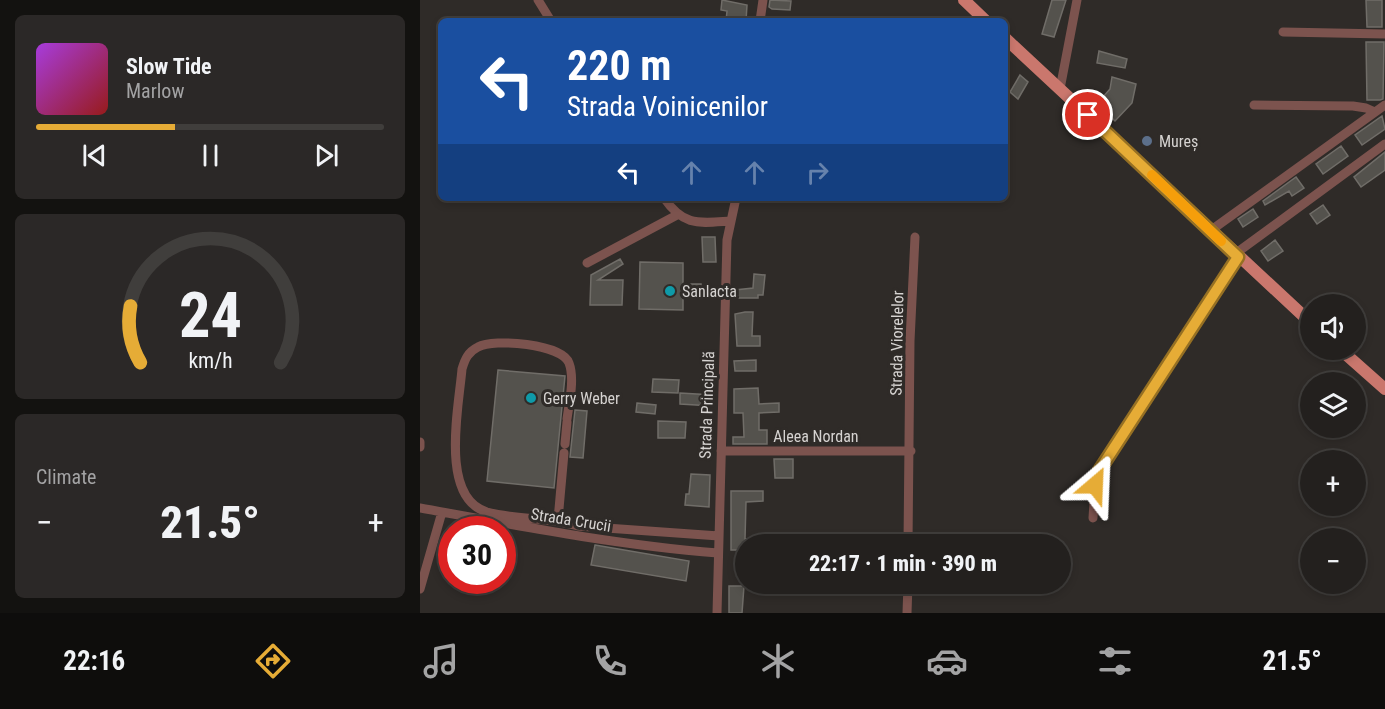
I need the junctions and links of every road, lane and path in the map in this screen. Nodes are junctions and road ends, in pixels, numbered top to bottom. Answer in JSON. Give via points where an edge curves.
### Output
{"nodes":[{"id":1,"x":538,"y":0,"type":"edge"},
{"id":2,"x":762,"y":0,"type":"edge"},
{"id":3,"x":964,"y":0,"type":"edge"},
{"id":4,"x":1077,"y":0,"type":"edge"},
{"id":5,"x":549,"y":18,"type":"edge"},
{"id":6,"x":760,"y":18,"type":"edge"},
{"id":7,"x":984,"y":18,"type":"edge"},
{"id":8,"x":1283,"y":32,"type":"dead end"},
{"id":9,"x":1385,"y":34,"type":"edge"},
{"id":10,"x":1008,"y":41,"type":"edge"},
{"id":11,"x":1060,"y":89,"type":"junction"},
{"id":12,"x":1254,"y":105,"type":"dead end"},
{"id":13,"x":1385,"y":105,"type":"edge"},
{"id":14,"x":1375,"y":112,"type":"junction"},
{"id":15,"x":1385,"y":144,"type":"edge"},
{"id":16,"x":666,"y":201,"type":"edge"},
{"id":17,"x":735,"y":201,"type":"edge"},
{"id":18,"x":676,"y":215,"type":"junction"},
{"id":19,"x":731,"y":221,"type":"junction"},
{"id":20,"x":1210,"y":231,"type":"junction"},
{"id":21,"x":915,"y":237,"type":"dead end"},
{"id":22,"x":1237,"y":256,"type":"junction"},
{"id":23,"x":587,"y":263,"type":"dead end"},
{"id":24,"x":1300,"y":313,"type":"edge"},
{"id":25,"x":1352,"y":360,"type":"edge"},
{"id":26,"x":1385,"y":389,"type":"edge"},
{"id":27,"x":420,"y":442,"type":"edge"},
{"id":28,"x":420,"y":447,"type":"edge"},
{"id":29,"x":721,"y":451,"type":"junction"},
{"id":30,"x":911,"y":451,"type":"junction"},
{"id":31,"x":420,"y":508,"type":"edge"},
{"id":32,"x":442,"y":512,"type":"junction"},
{"id":33,"x":1093,"y":518,"type":"dead end"},
{"id":34,"x":558,"y":520,"type":"junction"},
{"id":35,"x":908,"y":534,"type":"edge"},
{"id":36,"x":719,"y":536,"type":"junction"},
{"id":37,"x":718,"y":553,"type":"junction"},
{"id":38,"x":420,"y":589,"type":"edge"},
{"id":39,"x":908,"y":594,"type":"edge"},
{"id":40,"x":717,"y":613,"type":"edge"},
{"id":41,"x":907,"y":613,"type":"edge"}],
"edges":[{"from":1,"to":5,"type":"street"},
{"from":2,"to":6,"type":"street"},
{"from":3,"to":7,"type":"main road"},
{"from":4,"to":11,"type":"street"},
{"from":8,"to":9,"type":"street"},
{"from":10,"to":11,"type":"main road"},
{"from":11,"to":20,"type":"main road"},
{"from":12,"to":14,"type":"street","via":[[1353,106]]},
{"from":13,"to":14,"type":"street"},
{"from":14,"to":20,"type":"street"},
{"from":15,"to":22,"type":"street"},
{"from":16,"to":18,"type":"street"},
{"from":17,"to":19,"type":"street","name":"Strada Principală"},
{"from":18,"to":19,"type":"street","via":[[702,223]]},
{"from":18,"to":23,"type":"street"},
{"from":19,"to":29,"type":"street","name":"Strada Principală","via":[[727,240]]},
{"from":20,"to":22,"type":"main road"},
{"from":21,"to":30,"type":"street","name":"Strada Viorelelor","via":[[910,341]]},
{"from":22,"to":24,"type":"main road"},
{"from":22,"to":33,"type":"street","via":[[1099,471]]},
{"from":25,"to":26,"type":"main road"},
{"from":27,"to":28,"type":"street"},
{"from":29,"to":30,"type":"street","name":"Aleea Nordan"},
{"from":29,"to":36,"type":"street","name":"Strada Principală"},
{"from":30,"to":35,"type":"street","name":"Strada Viorelelor"},
{"from":31,"to":32,"type":"street","name":"Strada Crucii"},
{"from":32,"to":37,"type":"street","name":"Strada Crucii","via":[[584,538]]},
{"from":32,"to":38,"type":"street"},
{"from":34,"to":34,"type":"street","via":[[486,512],[469,501],[459,484],[455,463],[462,369],[466,356],[477,347],[490,343],[552,348],[569,361]]},
{"from":34,"to":36,"type":"street","via":[[578,526]]},
{"from":36,"to":37,"type":"street","name":"Strada Principală"},
{"from":37,"to":40,"type":"street","name":"Strada Principală"},
{"from":39,"to":41,"type":"street"}]}
